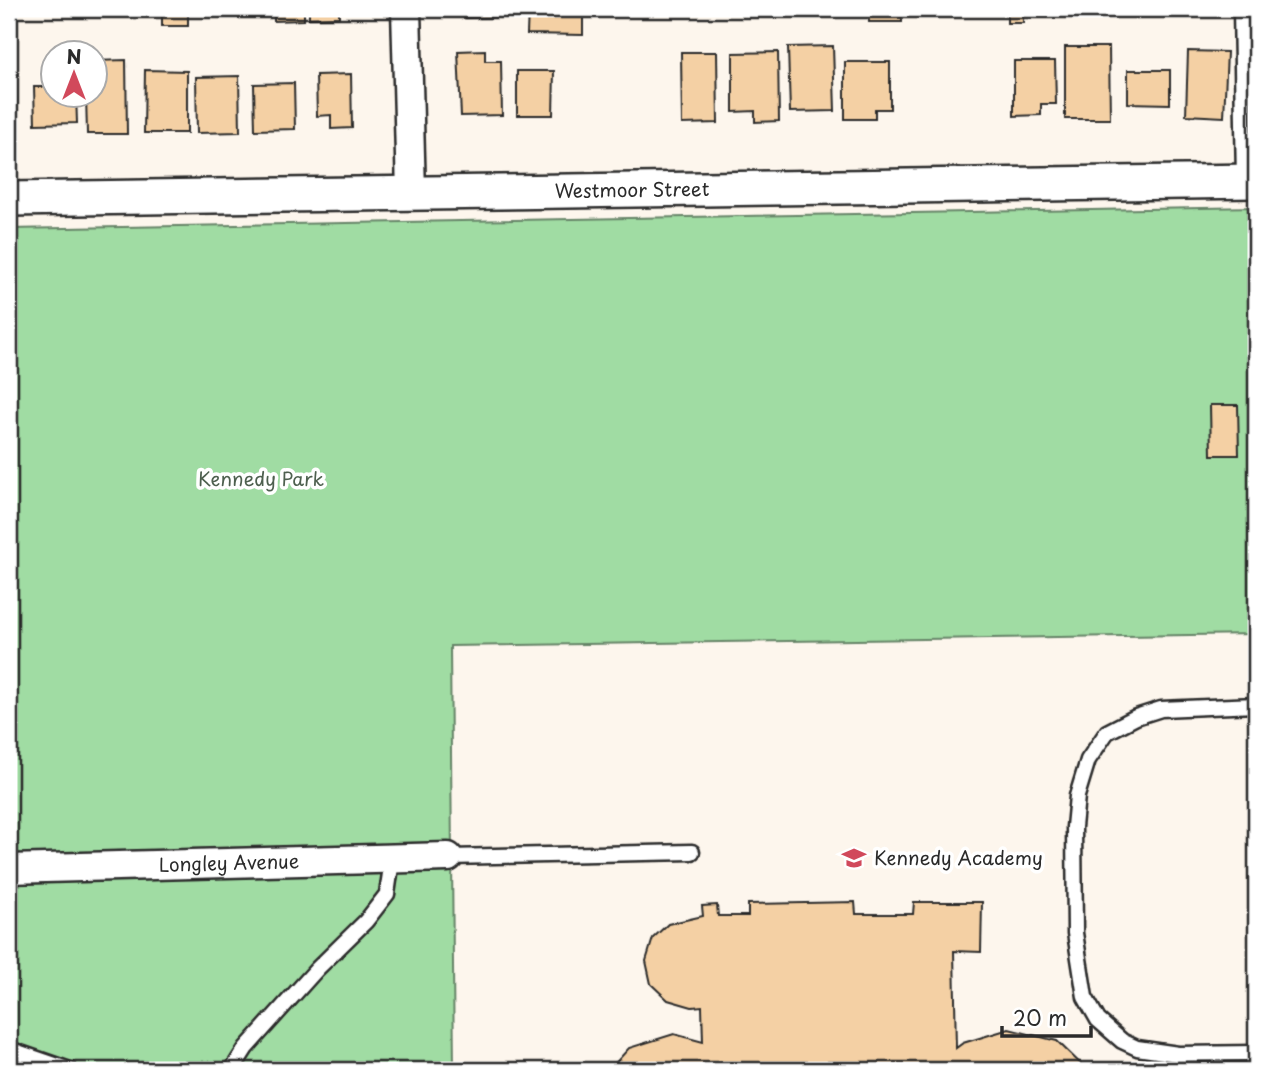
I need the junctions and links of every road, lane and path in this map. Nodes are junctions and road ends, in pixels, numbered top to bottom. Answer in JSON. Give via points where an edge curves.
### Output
{"nodes":[{"id":1,"x":406,"y":9,"type":"edge"},
{"id":2,"x":1241,"y":9,"type":"edge"},
{"id":3,"x":1250,"y":181,"type":"edge"},
{"id":4,"x":411,"y":194,"type":"junction"},
{"id":5,"x":9,"y":200,"type":"edge"},
{"id":6,"x":1256,"y":705,"type":"edge"},
{"id":7,"x":692,"y":852,"type":"dead end"},
{"id":8,"x":448,"y":858,"type":"joint"},
{"id":9,"x":392,"y":860,"type":"junction"},
{"id":10,"x":9,"y":869,"type":"edge"},
{"id":11,"x":9,"y":1049,"type":"edge"},
{"id":12,"x":1256,"y":1053,"type":"edge"},
{"id":13,"x":70,"y":1070,"type":"edge"},
{"id":14,"x":232,"y":1070,"type":"edge"}],
"edges":[{"from":1,"to":4,"type":"street"},
{"from":2,"to":3,"type":"lane"},
{"from":3,"to":4,"type":"street","name":"Westmoor Street"},
{"from":4,"to":5,"type":"street","name":"Westmoor Street"},
{"from":6,"to":12,"type":"lane","via":[[1161,709],[1107,732],[1088,760],[1074,827],[1075,933],[1086,997],[1098,1020],[1137,1048],[1178,1054]]},
{"from":7,"to":8,"type":"lane"},
{"from":8,"to":9,"type":"street","name":"Longley Avenue"},
{"from":9,"to":10,"type":"street","name":"Longley Avenue"},
{"from":9,"to":14,"type":"lane","via":[[387,894],[246,1048]]},
{"from":11,"to":13,"type":"lane"}]}
